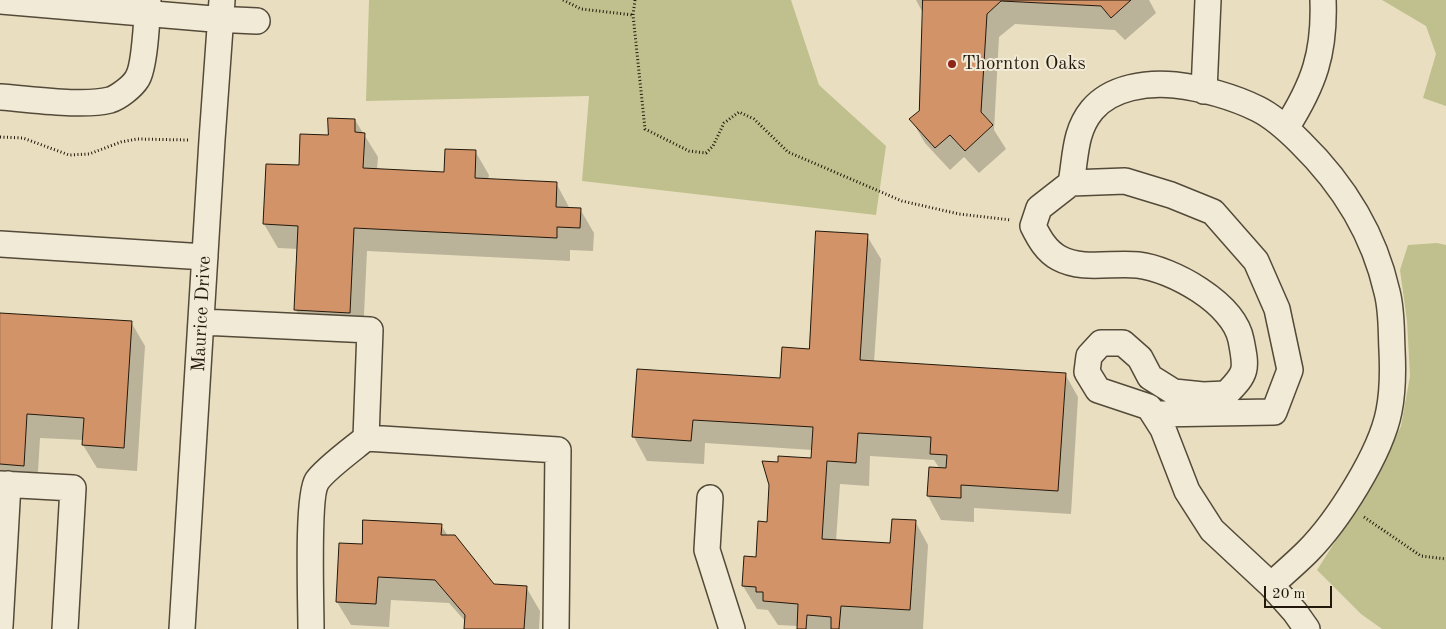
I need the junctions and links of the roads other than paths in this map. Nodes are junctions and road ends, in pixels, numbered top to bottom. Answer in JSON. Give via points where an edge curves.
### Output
{"nodes":[{"id":1,"x":1208,"y":0,"type":"edge"},
{"id":2,"x":1323,"y":0,"type":"edge"},
{"id":3,"x":0,"y":1,"type":"edge"},
{"id":4,"x":148,"y":6,"type":"edge"},
{"id":5,"x":222,"y":10,"type":"edge"},
{"id":6,"x":257,"y":20,"type":"dead end"},
{"id":7,"x":1204,"y":91,"type":"junction"},
{"id":8,"x":0,"y":97,"type":"edge"},
{"id":9,"x":1286,"y":128,"type":"junction"},
{"id":10,"x":1071,"y":183,"type":"junction"},
{"id":11,"x":0,"y":244,"type":"edge"},
{"id":12,"x":205,"y":257,"type":"junction"},
{"id":13,"x":202,"y":322,"type":"junction"},
{"id":14,"x":1154,"y":414,"type":"junction"},
{"id":15,"x":366,"y":438,"type":"junction"},
{"id":16,"x":4,"y":484,"type":"edge"},
{"id":17,"x":710,"y":498,"type":"dead end"},
{"id":18,"x":1271,"y":585,"type":"junction"},
{"id":19,"x":0,"y":626,"type":"edge"},
{"id":20,"x":65,"y":629,"type":"edge"},
{"id":21,"x":182,"y":629,"type":"edge"},
{"id":22,"x":311,"y":629,"type":"edge"},
{"id":23,"x":556,"y":629,"type":"edge"},
{"id":24,"x":732,"y":629,"type":"edge"},
{"id":25,"x":1307,"y":629,"type":"edge"}],
"edges":[{"from":1,"to":7,"type":"street"},
{"from":2,"to":9,"type":"street","via":[[1324,20],[1318,60],[1305,98]]},
{"from":3,"to":4,"type":"street"},
{"from":4,"to":5,"type":"street"},
{"from":4,"to":8,"type":"street","via":[[138,79],[112,100],[88,102]]},
{"from":5,"to":6,"type":"street"},
{"from":5,"to":12,"type":"street","name":"Maurice Drive"},
{"from":7,"to":9,"type":"street","via":[[1258,110]]},
{"from":7,"to":10,"type":"street","via":[[1156,83],[1110,96],[1093,108],[1082,124],[1076,142]]},
{"from":9,"to":18,"type":"street","via":[[1334,178],[1358,214],[1376,252],[1391,312],[1393,371],[1389,411],[1368,465],[1344,504],[1308,551]]},
{"from":10,"to":14,"type":"street","via":[[1125,181],[1213,212],[1256,262],[1277,309],[1290,370],[1274,412]]},
{"from":10,"to":14,"type":"street","via":[[1039,208],[1033,226],[1042,243],[1060,258],[1084,264],[1138,265],[1165,271],[1211,298],[1228,316],[1240,336],[1244,358],[1242,377],[1226,394],[1174,392],[1150,377],[1140,358],[1123,343],[1102,343],[1089,356],[1088,372],[1098,390],[1149,407]]},
{"from":11,"to":12,"type":"street"},
{"from":12,"to":13,"type":"street","name":"Maurice Drive"},
{"from":13,"to":15,"type":"street","via":[[370,330]]},
{"from":13,"to":21,"type":"street","name":"Maurice Drive"},
{"from":14,"to":18,"type":"street","via":[[1187,491],[1212,530]]},
{"from":15,"to":22,"type":"street","via":[[317,481],[313,500]]},
{"from":15,"to":23,"type":"street","via":[[558,450]]},
{"from":16,"to":19,"type":"street"},
{"from":16,"to":20,"type":"street","via":[[73,488]]},
{"from":17,"to":24,"type":"street","via":[[707,550]]},
{"from":18,"to":25,"type":"street"}]}
